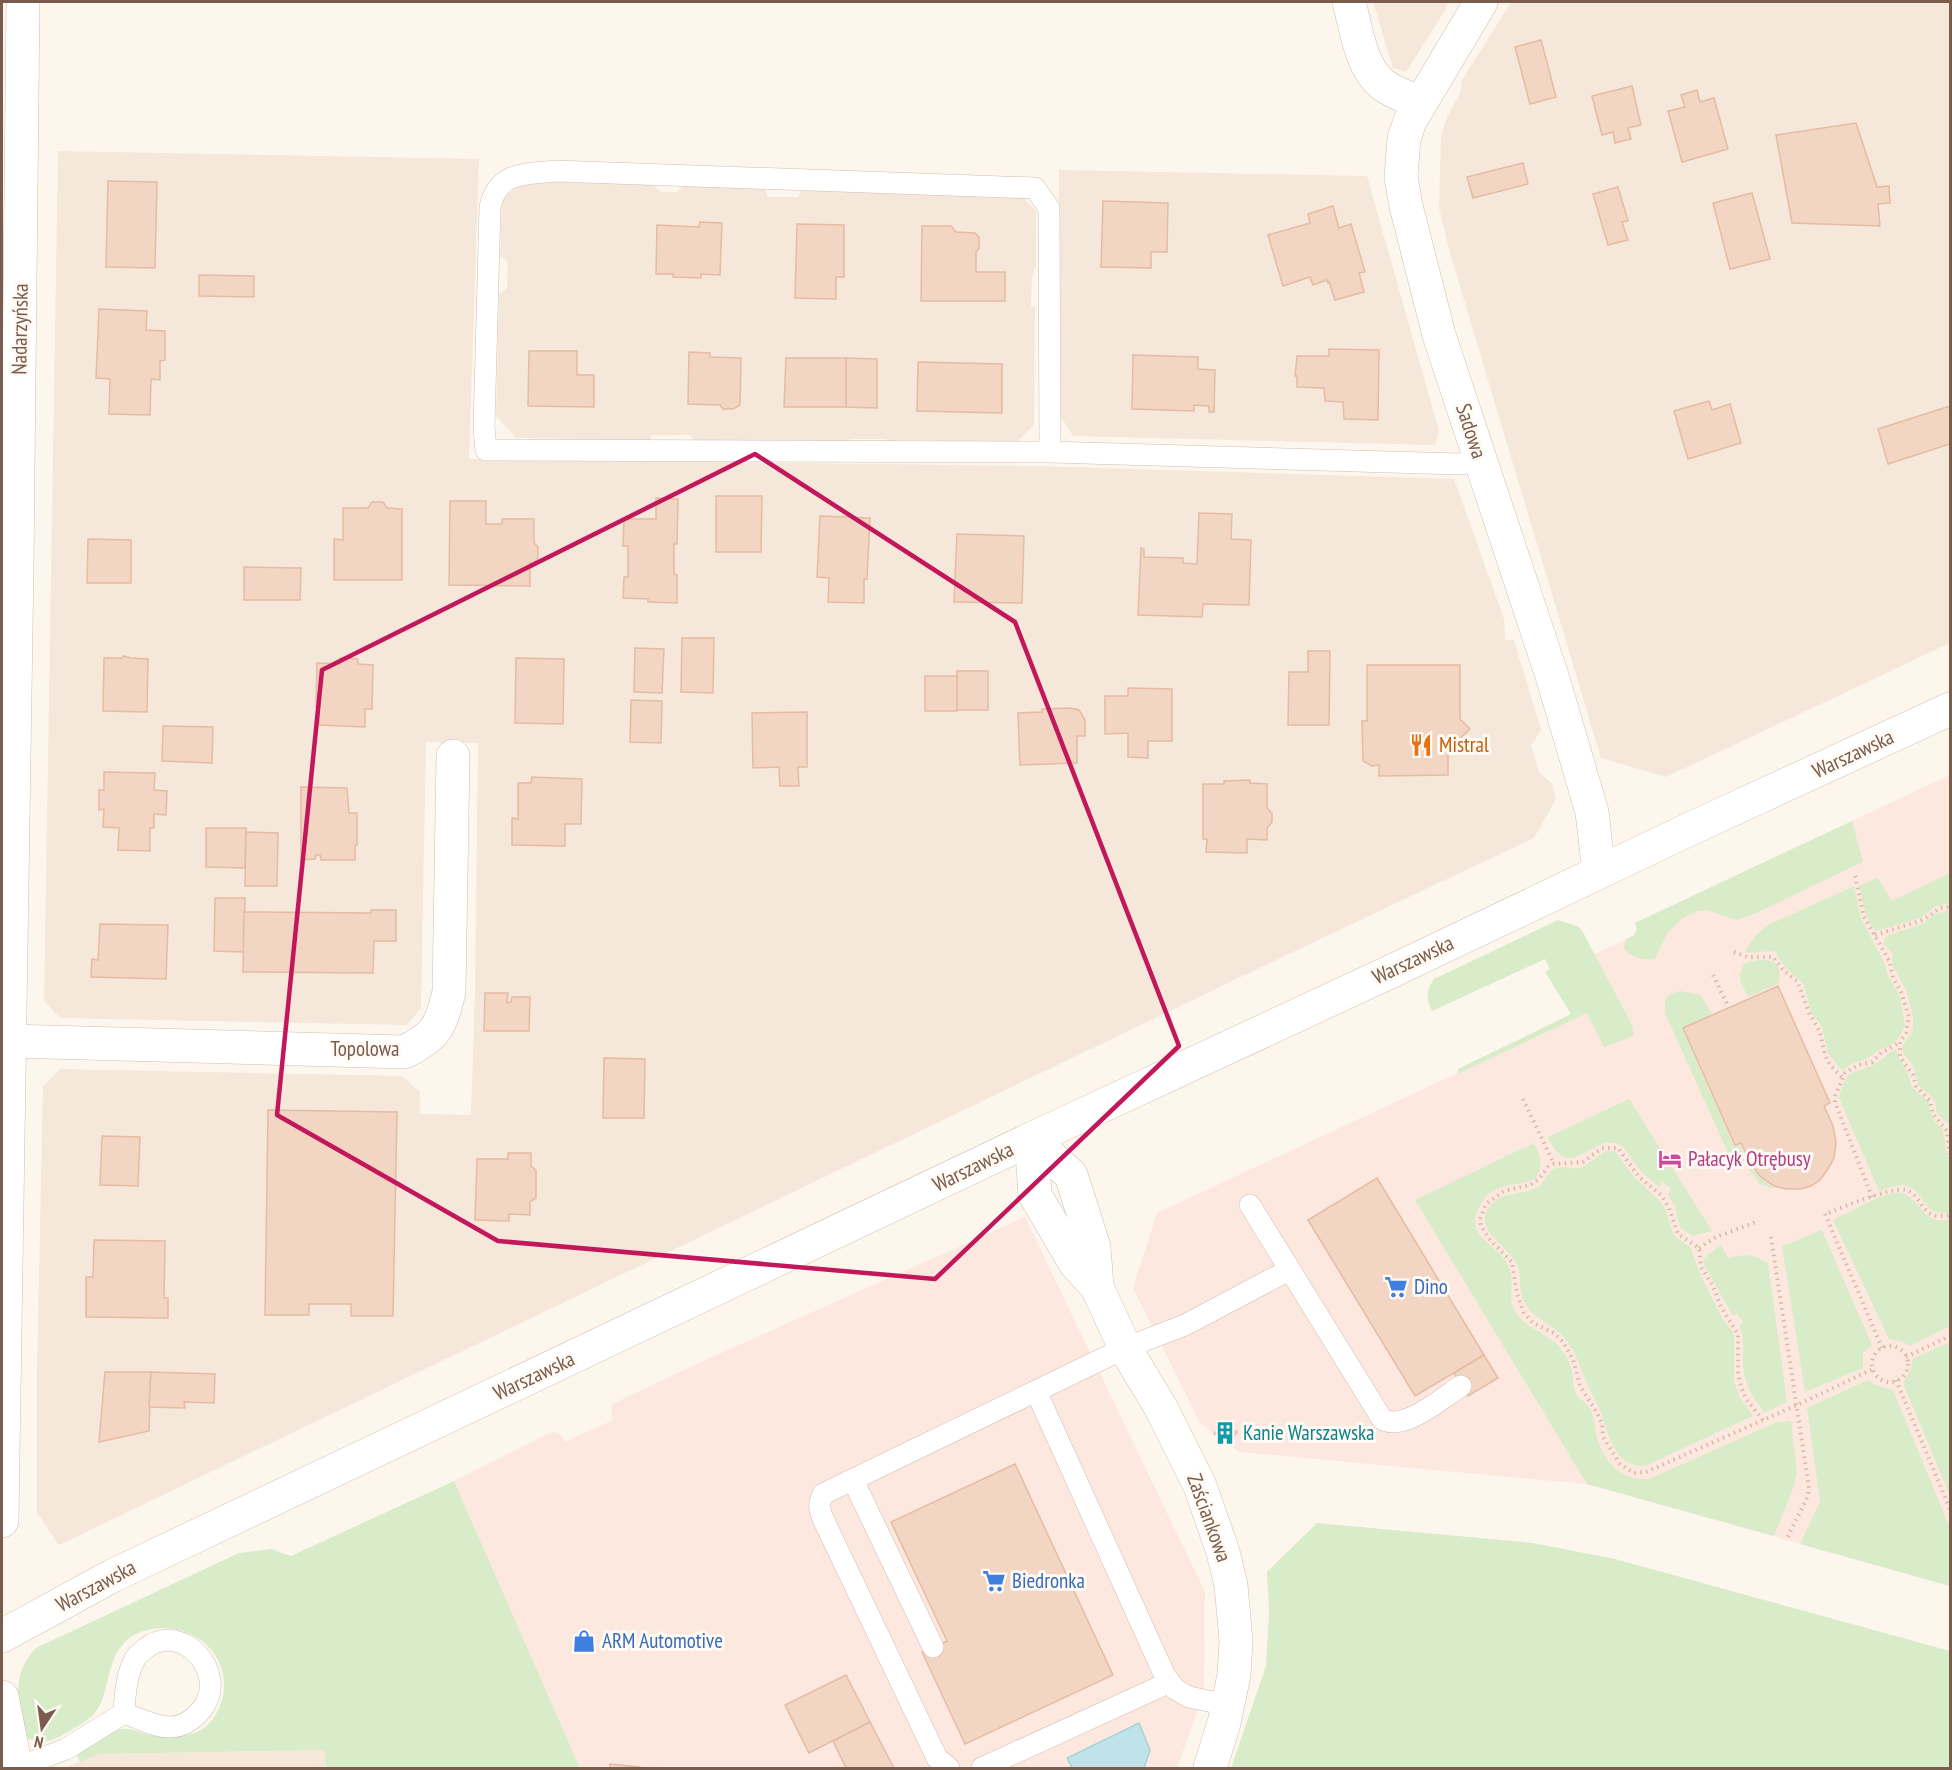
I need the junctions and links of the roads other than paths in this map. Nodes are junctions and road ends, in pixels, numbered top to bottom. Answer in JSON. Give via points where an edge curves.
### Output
{"nodes":[{"id":1,"x":23,"y":2,"type":"edge"},
{"id":2,"x":1349,"y":2,"type":"edge"},
{"id":3,"x":1480,"y":2,"type":"edge"},
{"id":4,"x":1420,"y":103,"type":"junction"},
{"id":5,"x":1050,"y":452,"type":"junction"},
{"id":6,"x":1481,"y":462,"type":"junction"},
{"id":7,"x":1950,"y":709,"type":"edge"},
{"id":8,"x":453,"y":756,"type":"dead end"},
{"id":9,"x":1599,"y":872,"type":"junction"},
{"id":10,"x":10,"y":1041,"type":"junction"},
{"id":11,"x":5,"y":1087,"type":"edge"},
{"id":12,"x":1031,"y":1139,"type":"junction"},
{"id":13,"x":1250,"y":1205,"type":"dead end"},
{"id":14,"x":1289,"y":1270,"type":"junction"},
{"id":15,"x":1125,"y":1348,"type":"junction"},
{"id":16,"x":1461,"y":1386,"type":"dead end"},
{"id":17,"x":1036,"y":1391,"type":"junction"},
{"id":18,"x":853,"y":1480,"type":"junction"},
{"id":19,"x":2,"y":1521,"type":"edge"},
{"id":20,"x":2,"y":1636,"type":"edge"},
{"id":21,"x":933,"y":1647,"type":"dead end"},
{"id":22,"x":1170,"y":1682,"type":"junction"},
{"id":23,"x":2,"y":1697,"type":"edge"},
{"id":24,"x":1228,"y":1705,"type":"junction"},
{"id":25,"x":124,"y":1713,"type":"junction"},
{"id":26,"x":16,"y":1768,"type":"edge"},
{"id":27,"x":950,"y":1768,"type":"edge"},
{"id":28,"x":982,"y":1768,"type":"edge"},
{"id":29,"x":1210,"y":1768,"type":"edge"}],
"edges":[{"from":1,"to":10,"type":"street","name":"Nadarzyńska"},
{"from":2,"to":4,"type":"street","via":[[1370,71],[1381,83]]},
{"from":3,"to":4,"type":"street","name":"Sadowa"},
{"from":4,"to":6,"type":"street","name":"Sadowa","via":[[1404,139],[1401,177],[1439,335]]},
{"from":5,"to":5,"type":"lane","via":[[486,450],[493,196],[509,178],[556,171],[1035,188],[1049,208]]},
{"from":5,"to":6,"type":"lane"},
{"from":6,"to":9,"type":"street","name":"Sadowa","via":[[1553,679],[1595,829]]},
{"from":7,"to":9,"type":"street","name":"Warszawska"},
{"from":8,"to":10,"type":"street","name":"Topolowa","via":[[449,992],[440,1024],[425,1042],[404,1052]]},
{"from":9,"to":12,"type":"street","name":"Warszawska"},
{"from":10,"to":11,"type":"street","name":"Nadarzyńska"},
{"from":11,"to":19,"type":"street","name":"Nadarzyńska"},
{"from":12,"to":15,"type":"street","name":"Zaściankowa","via":[[1035,1195],[1075,1263],[1097,1287]]},
{"from":12,"to":20,"type":"street","name":"Warszawska","via":[[112,1576]]},
{"from":13,"to":14,"type":"lane"},
{"from":14,"to":15,"type":"lane","via":[[1185,1325]]},
{"from":14,"to":16,"type":"lane","via":[[1382,1419],[1407,1421]]},
{"from":15,"to":17,"type":"lane"},
{"from":15,"to":24,"type":"street","name":"Zaściankowa","via":[[1200,1486],[1223,1552],[1231,1585],[1236,1641]]},
{"from":17,"to":18,"type":"lane"},
{"from":17,"to":22,"type":"lane"},
{"from":18,"to":21,"type":"lane"},
{"from":18,"to":27,"type":"lane","via":[[823,1494],[819,1508],[937,1758]]},
{"from":22,"to":24,"type":"lane","via":[[1190,1697]]},
{"from":22,"to":28,"type":"lane"},
{"from":23,"to":26,"type":"street"},
{"from":24,"to":29,"type":"street","name":"Zaściankowa"},
{"from":25,"to":25,"type":"lane","via":[[168,1729],[184,1726],[204,1706],[210,1689],[209,1672],[200,1655],[172,1640],[154,1642],[136,1657],[127,1681]]},
{"from":25,"to":26,"type":"lane","via":[[66,1749]]}]}
